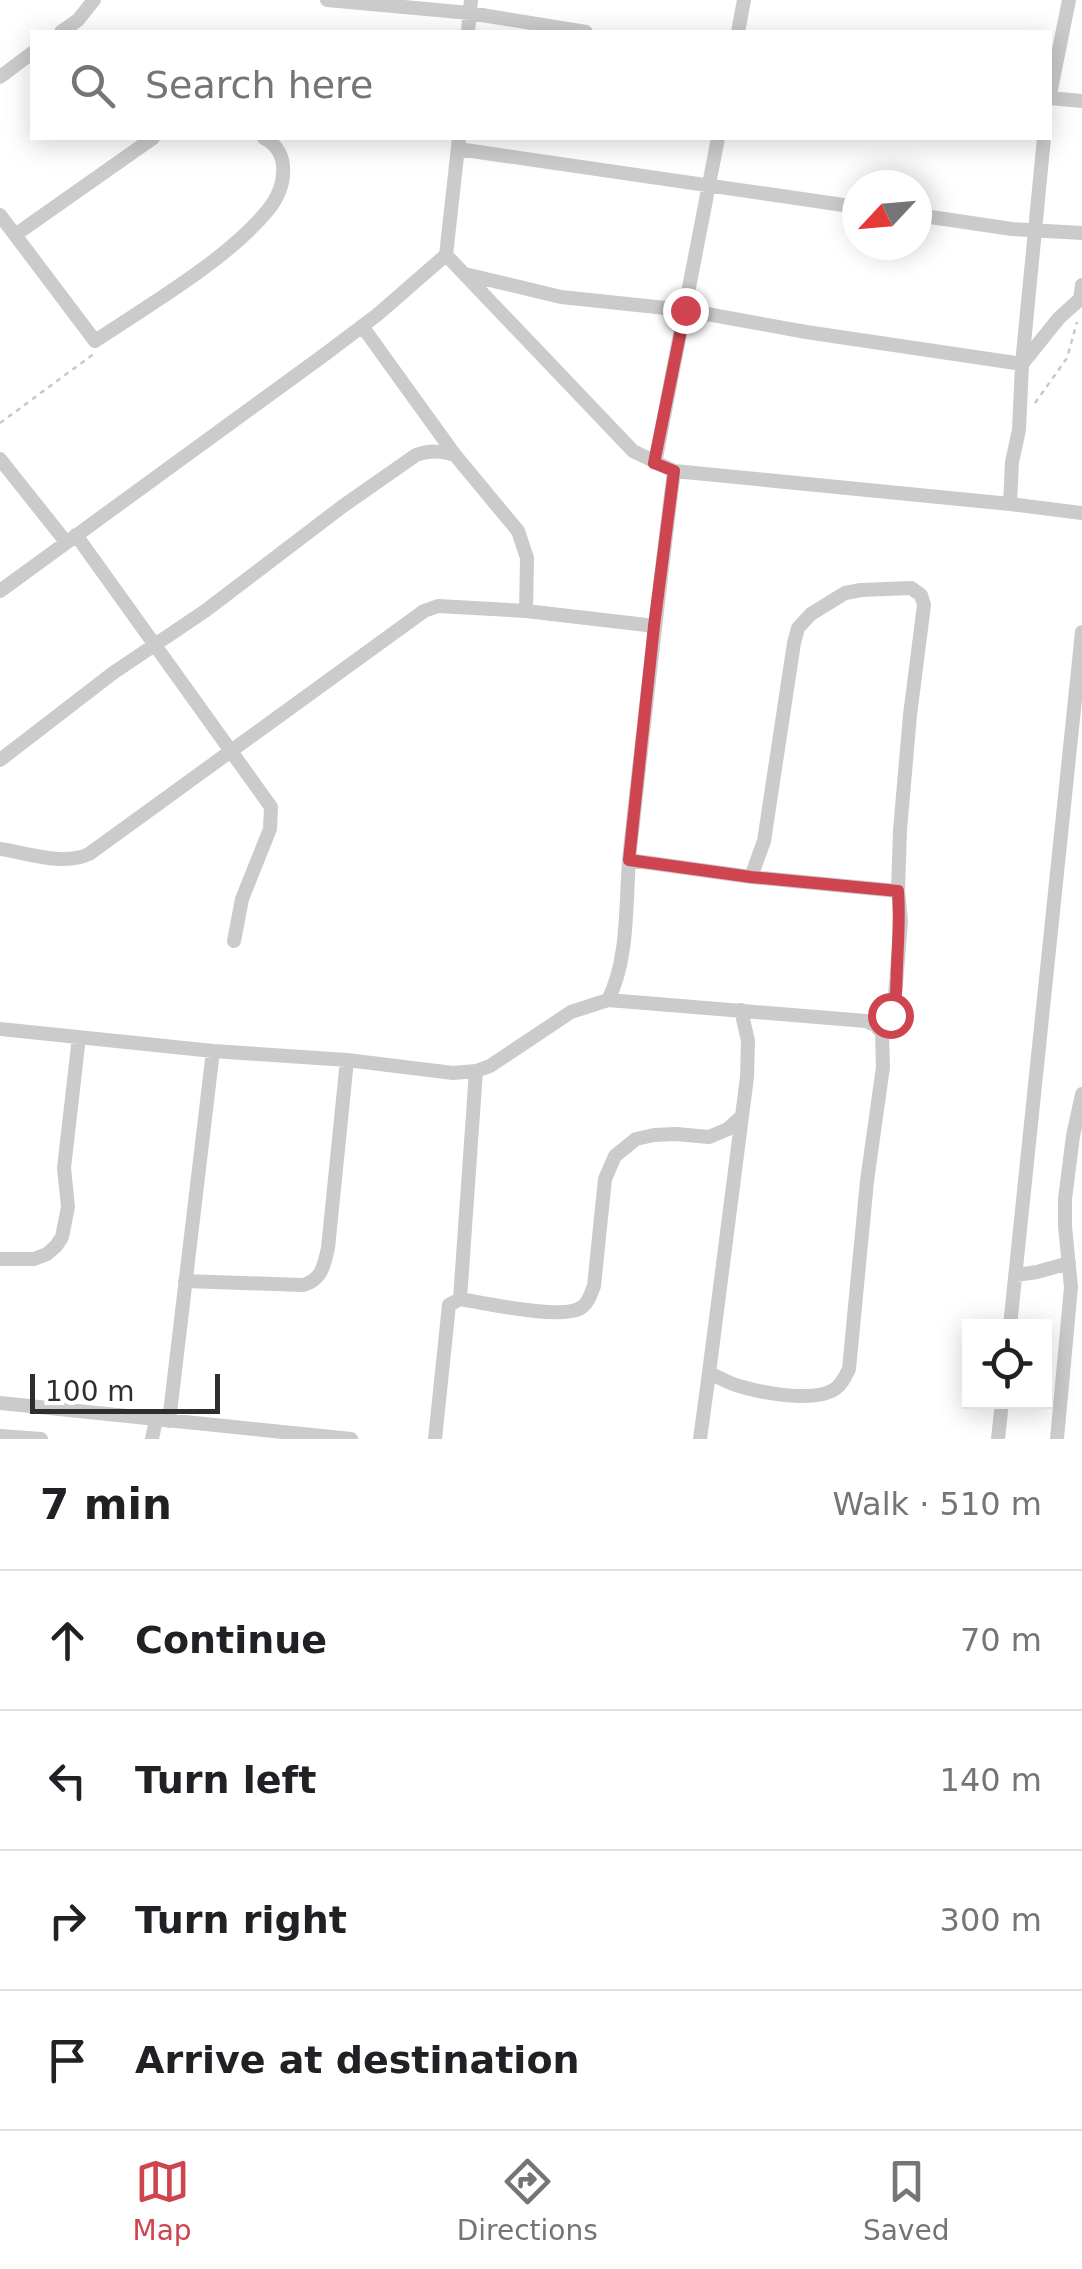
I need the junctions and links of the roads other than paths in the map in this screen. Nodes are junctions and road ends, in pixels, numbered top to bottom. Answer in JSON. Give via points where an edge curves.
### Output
{"nodes":[{"id":1,"x":94,"y":0,"type":"edge"},
{"id":2,"x":327,"y":0,"type":"edge"},
{"id":3,"x":744,"y":0,"type":"edge"},
{"id":4,"x":1070,"y":0,"type":"edge"},
{"id":5,"x":470,"y":7,"type":"edge"},
{"id":6,"x":64,"y":30,"type":"edge"},
{"id":7,"x":577,"y":30,"type":"edge"},
{"id":8,"x":738,"y":30,"type":"edge"},
{"id":9,"x":30,"y":55,"type":"edge"},
{"id":10,"x":0,"y":77,"type":"edge"},
{"id":11,"x":1052,"y":86,"type":"edge"},
{"id":12,"x":1052,"y":96,"type":"edge"},
{"id":13,"x":1082,"y":102,"type":"edge"},
{"id":14,"x":151,"y":140,"type":"edge"},
{"id":15,"x":267,"y":140,"type":"edge"},
{"id":16,"x":718,"y":140,"type":"edge"},
{"id":17,"x":1044,"y":140,"type":"edge"},
{"id":18,"x":458,"y":143,"type":"edge"},
{"id":19,"x":708,"y":185,"type":"junction"},
{"id":20,"x":842,"y":205,"type":"edge"},
{"id":21,"x":0,"y":215,"type":"edge"},
{"id":22,"x":932,"y":218,"type":"edge"},
{"id":23,"x":1034,"y":230,"type":"junction"},
{"id":24,"x":1082,"y":233,"type":"edge"},
{"id":25,"x":15,"y":235,"type":"junction"},
{"id":26,"x":446,"y":255,"type":"junction"},
{"id":27,"x":464,"y":274,"type":"junction"},
{"id":28,"x":1081,"y":292,"type":"edge"},
{"id":29,"x":685,"y":310,"type":"junction"},
{"id":30,"x":362,"y":326,"type":"junction"},
{"id":31,"x":1022,"y":364,"type":"junction"},
{"id":32,"x":454,"y":455,"type":"junction"},
{"id":33,"x":0,"y":459,"type":"edge"},
{"id":34,"x":654,"y":463,"type":"junction"},
{"id":35,"x":674,"y":471,"type":"junction"},
{"id":36,"x":1010,"y":504,"type":"junction"},
{"id":37,"x":1082,"y":513,"type":"edge"},
{"id":38,"x":71,"y":539,"type":"junction"},
{"id":39,"x":0,"y":591,"type":"edge"},
{"id":40,"x":526,"y":611,"type":"junction"},
{"id":41,"x":654,"y":626,"type":"junction"},
{"id":42,"x":1082,"y":632,"type":"edge"},
{"id":43,"x":154,"y":644,"type":"junction"},
{"id":44,"x":230,"y":750,"type":"junction"},
{"id":45,"x":0,"y":760,"type":"edge"},
{"id":46,"x":1073,"y":795,"type":"edge"},
{"id":47,"x":0,"y":849,"type":"edge"},
{"id":48,"x":629,"y":860,"type":"junction"},
{"id":49,"x":751,"y":877,"type":"junction"},
{"id":50,"x":898,"y":891,"type":"junction"},
{"id":51,"x":234,"y":940,"type":"dead end"},
{"id":52,"x":608,"y":1000,"type":"junction"},
{"id":53,"x":741,"y":1010,"type":"junction"},
{"id":54,"x":875,"y":1025,"type":"junction"},
{"id":55,"x":0,"y":1029,"type":"edge"},
{"id":56,"x":80,"y":1037,"type":"junction"},
{"id":57,"x":214,"y":1051,"type":"junction"},
{"id":58,"x":347,"y":1060,"type":"junction"},
{"id":59,"x":476,"y":1071,"type":"junction"},
{"id":60,"x":1082,"y":1094,"type":"edge"},
{"id":61,"x":742,"y":1116,"type":"junction"},
{"id":62,"x":0,"y":1259,"type":"edge"},
{"id":63,"x":1069,"y":1263,"type":"junction"},
{"id":64,"x":1016,"y":1275,"type":"junction"},
{"id":65,"x":185,"y":1281,"type":"junction"},
{"id":66,"x":460,"y":1299,"type":"junction"},
{"id":67,"x":1011,"y":1319,"type":"edge"},
{"id":68,"x":709,"y":1372,"type":"junction"},
{"id":69,"x":0,"y":1402,"type":"edge"},
{"id":70,"x":1001,"y":1409,"type":"edge"},
{"id":71,"x":163,"y":1420,"type":"junction"},
{"id":72,"x":0,"y":1436,"type":"edge"},
{"id":73,"x":41,"y":1439,"type":"edge"},
{"id":74,"x":152,"y":1439,"type":"edge"},
{"id":75,"x":350,"y":1439,"type":"edge"},
{"id":76,"x":435,"y":1439,"type":"edge"},
{"id":77,"x":700,"y":1439,"type":"edge"},
{"id":78,"x":998,"y":1439,"type":"edge"},
{"id":79,"x":1057,"y":1439,"type":"edge"}],
"edges":[{"from":1,"to":6,"type":"street"},
{"from":2,"to":5,"type":"street"},
{"from":3,"to":8,"type":"street"},
{"from":4,"to":11,"type":"street"},
{"from":5,"to":7,"type":"street"},
{"from":9,"to":10,"type":"street"},
{"from":12,"to":13,"type":"street"},
{"from":14,"to":25,"type":"street"},
{"from":15,"to":25,"type":"street","via":[[278,147],[284,170],[267,212],[212,261],[95,342]]},
{"from":16,"to":19,"type":"street"},
{"from":17,"to":23,"type":"street"},
{"from":18,"to":19,"type":"street"},
{"from":18,"to":26,"type":"street"},
{"from":19,"to":20,"type":"street"},
{"from":19,"to":29,"type":"street"},
{"from":21,"to":25,"type":"street"},
{"from":22,"to":23,"type":"street"},
{"from":23,"to":24,"type":"street"},
{"from":23,"to":31,"type":"street"},
{"from":26,"to":27,"type":"street"},
{"from":26,"to":30,"type":"street"},
{"from":27,"to":29,"type":"street","via":[[562,297]]},
{"from":27,"to":34,"type":"street","via":[[633,450]]},
{"from":28,"to":31,"type":"street"},
{"from":29,"to":31,"type":"street"},
{"from":29,"to":34,"type":"street"},
{"from":30,"to":32,"type":"street"},
{"from":30,"to":38,"type":"street"},
{"from":31,"to":36,"type":"street"},
{"from":32,"to":40,"type":"street","via":[[518,531],[527,558]]},
{"from":32,"to":43,"type":"street","via":[[416,455]]},
{"from":33,"to":38,"type":"street"},
{"from":34,"to":35,"type":"street"},
{"from":35,"to":36,"type":"street"},
{"from":35,"to":41,"type":"street"},
{"from":36,"to":37,"type":"street"},
{"from":38,"to":39,"type":"street"},
{"from":38,"to":43,"type":"street"},
{"from":40,"to":41,"type":"street"},
{"from":40,"to":44,"type":"street","via":[[452,605],[424,611]]},
{"from":41,"to":48,"type":"street"},
{"from":42,"to":46,"type":"street"},
{"from":43,"to":44,"type":"street"},
{"from":43,"to":45,"type":"street"},
{"from":44,"to":47,"type":"street","via":[[78,860]]},
{"from":44,"to":51,"type":"street","via":[[271,811]]},
{"from":46,"to":64,"type":"street"},
{"from":48,"to":49,"type":"street"},
{"from":48,"to":52,"type":"street","via":[[621,961]]},
{"from":49,"to":50,"type":"street"},
{"from":49,"to":50,"type":"street","via":[[764,841],[798,628],[845,594],[911,588],[924,605]]},
{"from":50,"to":54,"type":"street","via":[[894,1008]]},
{"from":52,"to":53,"type":"street"},
{"from":52,"to":59,"type":"street","via":[[571,1012]]},
{"from":53,"to":54,"type":"street"},
{"from":53,"to":61,"type":"street","via":[[748,1041]]},
{"from":54,"to":68,"type":"street","via":[[882,1034],[883,1066],[844,1379],[825,1394],[809,1396],[744,1388]]},
{"from":55,"to":56,"type":"street"},
{"from":56,"to":57,"type":"street"},
{"from":56,"to":62,"type":"street","via":[[62,1237],[34,1259]]},
{"from":57,"to":58,"type":"street"},
{"from":57,"to":65,"type":"street"},
{"from":58,"to":59,"type":"street"},
{"from":58,"to":65,"type":"street","via":[[328,1248],[319,1276],[303,1285]]},
{"from":59,"to":66,"type":"street"},
{"from":60,"to":63,"type":"street","via":[[1066,1199]]},
{"from":61,"to":66,"type":"street","via":[[709,1137],[636,1139],[615,1156],[605,1179],[594,1286],[578,1310]]},
{"from":61,"to":68,"type":"street"},
{"from":63,"to":64,"type":"street"},
{"from":63,"to":79,"type":"street"},
{"from":64,"to":67,"type":"street"},
{"from":65,"to":71,"type":"street"},
{"from":66,"to":76,"type":"street","via":[[447,1310]]},
{"from":68,"to":77,"type":"street"},
{"from":69,"to":71,"type":"street"},
{"from":70,"to":78,"type":"street"},
{"from":71,"to":74,"type":"street"},
{"from":71,"to":75,"type":"street"},
{"from":72,"to":73,"type":"street"}]}
